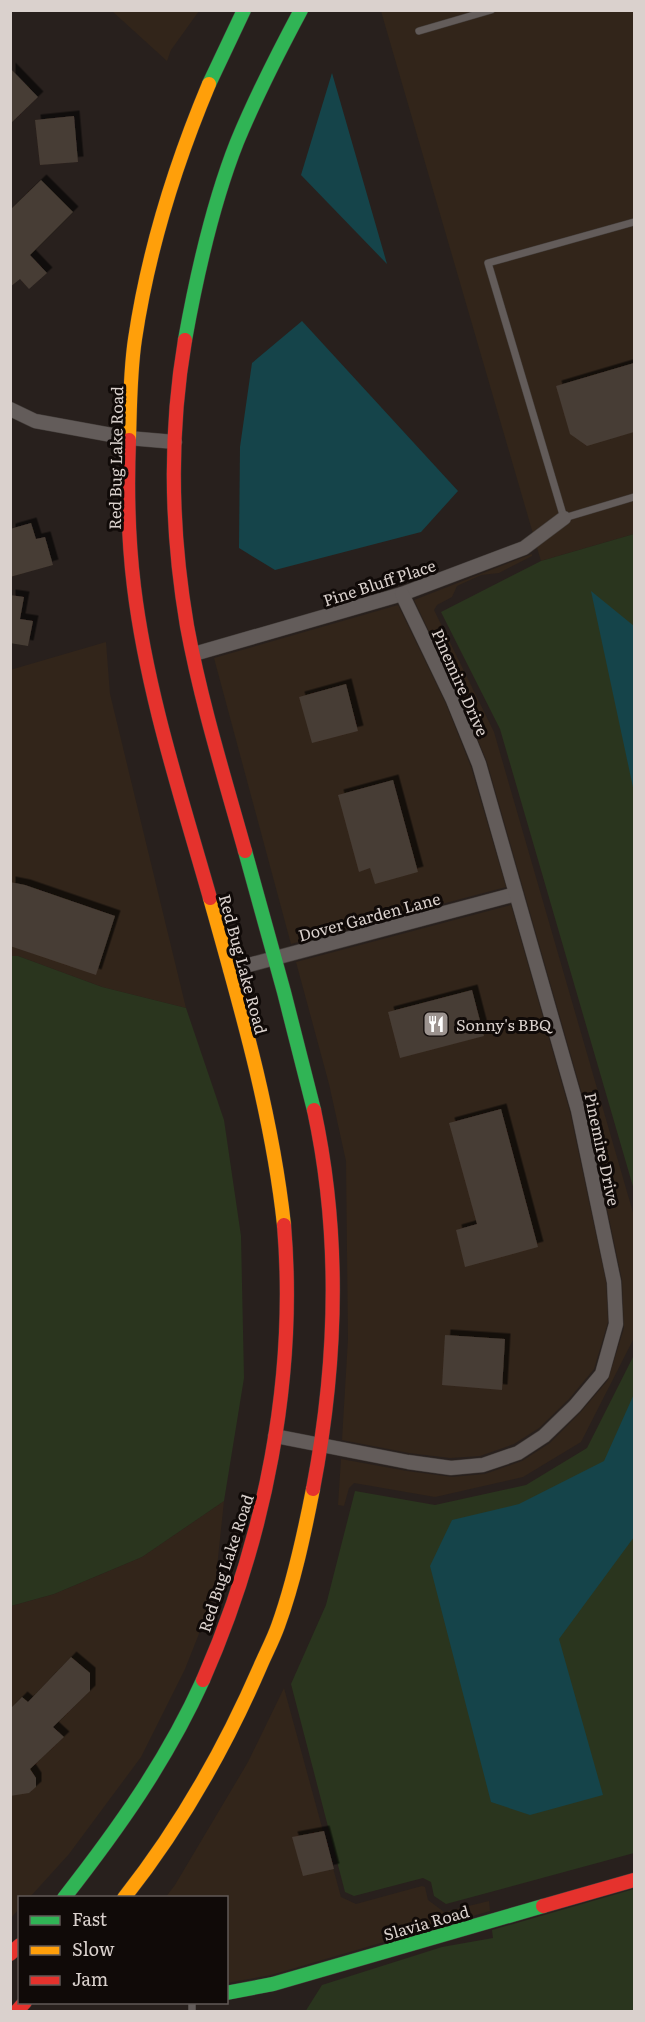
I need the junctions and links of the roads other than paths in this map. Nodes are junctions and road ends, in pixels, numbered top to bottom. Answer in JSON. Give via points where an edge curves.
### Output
{"nodes":[{"id":1,"x":244,"y":10,"type":"edge"},
{"id":2,"x":301,"y":10,"type":"edge"},
{"id":3,"x":491,"y":10,"type":"edge"},
{"id":4,"x":419,"y":31,"type":"dead end"},
{"id":5,"x":634,"y":222,"type":"edge"},
{"id":6,"x":10,"y":409,"type":"edge"},
{"id":7,"x":128,"y":438,"type":"junction"},
{"id":8,"x":175,"y":442,"type":"junction"},
{"id":9,"x":634,"y":497,"type":"edge"},
{"id":10,"x":564,"y":518,"type":"junction"},
{"id":11,"x":402,"y":594,"type":"junction"},
{"id":12,"x":194,"y":654,"type":"junction"},
{"id":13,"x":516,"y":894,"type":"junction"},
{"id":14,"x":275,"y":958,"type":"junction"},
{"id":15,"x":230,"y":970,"type":"junction"},
{"id":16,"x":275,"y":1436,"type":"junction"},
{"id":17,"x":322,"y":1446,"type":"junction"},
{"id":18,"x":634,"y":1880,"type":"edge"},
{"id":19,"x":66,"y":1896,"type":"edge"},
{"id":20,"x":126,"y":1896,"type":"edge"},
{"id":21,"x":228,"y":1993,"type":"edge"}],
"edges":[{"from":1,"to":7,"type":"main road","name":"Red Bug Lake Road","via":[[205,92],[175,171],[135,341]]},
{"from":2,"to":8,"type":"main road","name":"Red Bug Lake Road","via":[[246,120],[215,204],[195,280],[181,366]]},
{"from":3,"to":4,"type":"lane"},
{"from":5,"to":10,"type":"lane","via":[[488,263]]},
{"from":6,"to":7,"type":"street","via":[[35,421]]},
{"from":7,"to":8,"type":"street"},
{"from":7,"to":15,"type":"main road","name":"Red Bug Lake Road","via":[[134,589],[148,665]]},
{"from":8,"to":12,"type":"main road","name":"Red Bug Lake Road","via":[[174,510],[181,584]]},
{"from":9,"to":10,"type":"lane"},
{"from":10,"to":11,"type":"street","name":"Pine Bluff Place","via":[[524,548]]},
{"from":11,"to":12,"type":"street","name":"Pine Bluff Place"},
{"from":11,"to":13,"type":"street","name":"Pinemire Drive","via":[[479,764]]},
{"from":12,"to":14,"type":"main road","name":"Red Bug Lake Road"},
{"from":13,"to":14,"type":"street","name":"Dover Garden Lane"},
{"from":13,"to":17,"type":"street","name":"Pinemire Drive","via":[[578,1110],[614,1282],[616,1324],[602,1374],[544,1436],[518,1453],[483,1466],[451,1468]]},
{"from":14,"to":15,"type":"street","name":"Dover Garden Lane"},
{"from":14,"to":17,"type":"main road","name":"Red Bug Lake Road","via":[[312,1100],[328,1189],[331,1360]]},
{"from":15,"to":16,"type":"main road","name":"Red Bug Lake Road","via":[[262,1096],[278,1179],[286,1254],[284,1347]]},
{"from":16,"to":17,"type":"street","name":"Pinemire Drive"},
{"from":16,"to":19,"type":"main road","name":"Red Bug Lake Road","via":[[260,1515],[231,1609],[198,1690],[147,1785],[112,1839]]},
{"from":17,"to":20,"type":"main road","name":"Red Bug Lake Road","via":[[278,1625],[240,1712],[199,1791]]},
{"from":18,"to":21,"type":"main road","name":"Slavia Road","via":[[273,1984]]}]}
